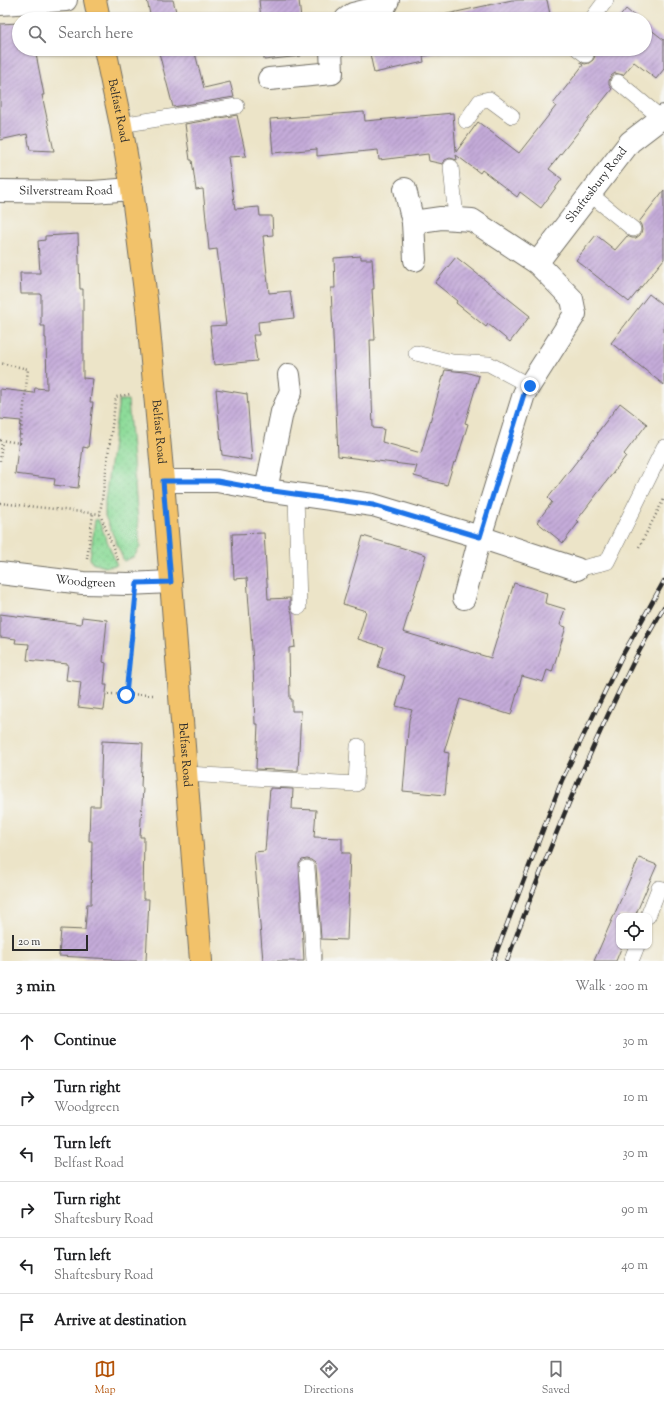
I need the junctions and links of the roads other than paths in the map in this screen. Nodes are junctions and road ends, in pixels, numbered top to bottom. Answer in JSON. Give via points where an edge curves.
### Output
{"nodes":[{"id":1,"x":66,"y":0,"type":"edge"},
{"id":2,"x":95,"y":0,"type":"edge"},
{"id":3,"x":388,"y":0,"type":"edge"},
{"id":4,"x":606,"y":0,"type":"edge"},
{"id":5,"x":0,"y":4,"type":"edge"},
{"id":6,"x":98,"y":12,"type":"edge"},
{"id":7,"x":361,"y":12,"type":"edge"},
{"id":8,"x":597,"y":12,"type":"edge"},
{"id":9,"x":106,"y":56,"type":"edge"},
{"id":10,"x":331,"y":56,"type":"edge"},
{"id":11,"x":269,"y":79,"type":"dead end"},
{"id":12,"x":618,"y":82,"type":"dead end"},
{"id":13,"x":237,"y":106,"type":"dead end"},
{"id":14,"x":512,"y":116,"type":"dead end"},
{"id":15,"x":662,"y":117,"type":"edge"},
{"id":16,"x":466,"y":121,"type":"dead end"},
{"id":17,"x":121,"y":125,"type":"junction"},
{"id":18,"x":451,"y":167,"type":"dead end"},
{"id":19,"x":132,"y":189,"type":"junction"},
{"id":20,"x":405,"y":189,"type":"dead end"},
{"id":21,"x":0,"y":191,"type":"edge"},
{"id":22,"x":590,"y":194,"type":"junction"},
{"id":23,"x":456,"y":219,"type":"junction"},
{"id":24,"x":413,"y":222,"type":"junction"},
{"id":25,"x":633,"y":229,"type":"dead end"},
{"id":26,"x":415,"y":260,"type":"dead end"},
{"id":27,"x":537,"y":263,"type":"junction"},
{"id":28,"x":416,"y":353,"type":"dead end"},
{"id":29,"x":289,"y":375,"type":"dead end"},
{"id":30,"x":530,"y":386,"type":"junction"},
{"id":31,"x":664,"y":447,"type":"edge"},
{"id":32,"x":163,"y":481,"type":"junction"},
{"id":33,"x":266,"y":490,"type":"junction"},
{"id":34,"x":296,"y":494,"type":"junction"},
{"id":35,"x":480,"y":537,"type":"junction"},
{"id":36,"x":577,"y":569,"type":"joint"},
{"id":37,"x":0,"y":573,"type":"edge"},
{"id":38,"x":171,"y":582,"type":"junction"},
{"id":39,"x":464,"y":598,"type":"dead end"},
{"id":40,"x":299,"y":607,"type":"dead end"},
{"id":41,"x":358,"y":746,"type":"dead end"},
{"id":42,"x":187,"y":774,"type":"junction"},
{"id":43,"x":307,"y":868,"type":"dead end"},
{"id":44,"x":662,"y":885,"type":"edge"},
{"id":45,"x":649,"y":913,"type":"edge"},
{"id":46,"x":636,"y":949,"type":"edge"},
{"id":47,"x":201,"y":961,"type":"edge"},
{"id":48,"x":314,"y":961,"type":"edge"},
{"id":49,"x":631,"y":961,"type":"edge"}],
"edges":[{"from":1,"to":5,"type":"street"},
{"from":2,"to":6,"type":"main road"},
{"from":3,"to":7,"type":"street","via":[[385,6]]},
{"from":4,"to":8,"type":"lane"},
{"from":9,"to":17,"type":"main road","name":"Belfast Road"},
{"from":10,"to":11,"type":"street","via":[[332,73]]},
{"from":12,"to":15,"type":"lane"},
{"from":13,"to":17,"type":"lane"},
{"from":14,"to":16,"type":"lane","via":[[489,100],[480,101]]},
{"from":15,"to":22,"type":"street","name":"Shaftesbury Road","via":[[630,142]]},
{"from":17,"to":19,"type":"main road","name":"Belfast Road"},
{"from":18,"to":23,"type":"lane"},
{"from":19,"to":21,"type":"street","name":"Silverstream Road","via":[[93,192]]},
{"from":19,"to":32,"type":"main road","name":"Belfast Road","via":[[147,307]]},
{"from":20,"to":24,"type":"street"},
{"from":22,"to":25,"type":"lane"},
{"from":22,"to":27,"type":"street","name":"Shaftesbury Road"},
{"from":23,"to":24,"type":"street","via":[[441,218]]},
{"from":23,"to":27,"type":"street","via":[[472,220]]},
{"from":24,"to":26,"type":"street"},
{"from":27,"to":30,"type":"street","via":[[572,299],[575,314]]},
{"from":28,"to":30,"type":"lane","via":[[452,362],[489,364]]},
{"from":29,"to":33,"type":"street","via":[[291,391],[282,412]]},
{"from":30,"to":35,"type":"street","via":[[524,394]]},
{"from":31,"to":36,"type":"lane","via":[[607,562]]},
{"from":32,"to":33,"type":"street","via":[[217,481]]},
{"from":32,"to":38,"type":"main road","name":"Belfast Road"},
{"from":33,"to":34,"type":"street"},
{"from":34,"to":35,"type":"street","via":[[373,505]]},
{"from":34,"to":40,"type":"lane"},
{"from":35,"to":36,"type":"street"},
{"from":35,"to":39,"type":"street"},
{"from":37,"to":38,"type":"street","name":"Woodgreen","via":[[83,583]]},
{"from":38,"to":42,"type":"main road","name":"Belfast Road"},
{"from":41,"to":42,"type":"lane","via":[[356,784]]},
{"from":42,"to":47,"type":"main road","name":"Belfast Road"},
{"from":43,"to":48,"type":"lane"},
{"from":44,"to":45,"type":"lane"},
{"from":46,"to":49,"type":"lane"}]}
